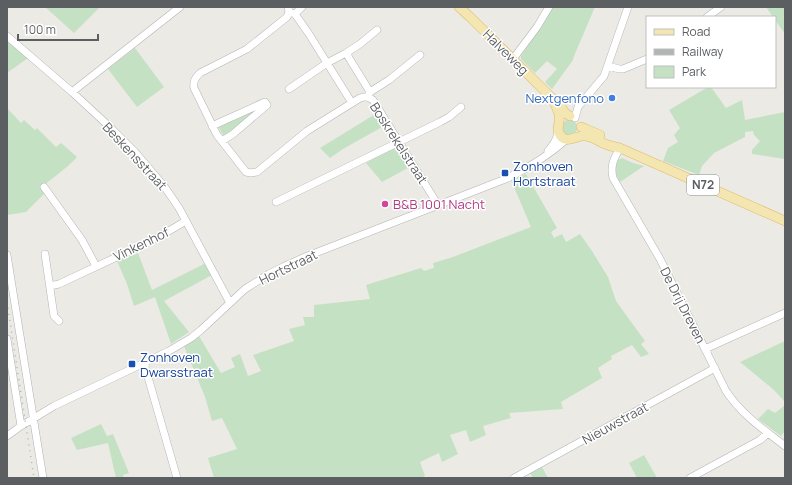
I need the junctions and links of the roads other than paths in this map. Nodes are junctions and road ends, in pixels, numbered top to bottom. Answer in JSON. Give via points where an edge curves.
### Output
{"nodes":[{"id":1,"x":180,"y":7,"type":"edge"},
{"id":2,"x":302,"y":7,"type":"edge"},
{"id":3,"x":460,"y":7,"type":"edge"},
{"id":4,"x":550,"y":7,"type":"edge"},
{"id":5,"x":628,"y":7,"type":"edge"},
{"id":6,"x":721,"y":7,"type":"edge"},
{"id":7,"x":291,"y":11,"type":"edge"},
{"id":8,"x":708,"y":16,"type":"edge"},
{"id":9,"x":377,"y":30,"type":"dead end"},
{"id":10,"x":7,"y":36,"type":"edge"},
{"id":11,"x":346,"y":53,"type":"junction"},
{"id":12,"x":420,"y":55,"type":"dead end"},
{"id":13,"x":513,"y":59,"type":"junction"},
{"id":14,"x":646,"y":59,"type":"edge"},
{"id":15,"x":327,"y":64,"type":"junction"},
{"id":16,"x":608,"y":66,"type":"junction"},
{"id":17,"x":289,"y":89,"type":"dead end"},
{"id":18,"x":72,"y":92,"type":"junction"},
{"id":19,"x":369,"y":95,"type":"junction"},
{"id":20,"x":552,"y":98,"type":"junction"},
{"id":21,"x":352,"y":103,"type":"junction"},
{"id":22,"x":461,"y":107,"type":"dead end"},
{"id":23,"x":572,"y":117,"type":"junction"},
{"id":24,"x":560,"y":122,"type":"junction"},
{"id":25,"x":212,"y":126,"type":"junction"},
{"id":26,"x":581,"y":127,"type":"junction"},
{"id":27,"x":558,"y":132,"type":"junction"},
{"id":28,"x":577,"y":137,"type":"junction"},
{"id":29,"x":567,"y":140,"type":"junction"},
{"id":30,"x":222,"y":141,"type":"junction"},
{"id":31,"x":399,"y":143,"type":"junction"},
{"id":32,"x":620,"y":148,"type":"junction"},
{"id":33,"x":540,"y":159,"type":"junction"},
{"id":34,"x":44,"y":187,"type":"dead end"},
{"id":35,"x":276,"y":202,"type":"dead end"},
{"id":36,"x":438,"y":205,"type":"junction"},
{"id":37,"x":186,"y":221,"type":"junction"},
{"id":38,"x":785,"y":221,"type":"edge"},
{"id":39,"x":45,"y":254,"type":"dead end"},
{"id":40,"x":7,"y":255,"type":"edge"},
{"id":41,"x":96,"y":266,"type":"junction"},
{"id":42,"x":50,"y":286,"type":"junction"},
{"id":43,"x":230,"y":302,"type":"junction"},
{"id":44,"x":785,"y":313,"type":"edge"},
{"id":45,"x":59,"y":321,"type":"dead end"},
{"id":46,"x":22,"y":334,"type":"dead end"},
{"id":47,"x":7,"y":339,"type":"edge"},
{"id":48,"x":705,"y":349,"type":"junction"},
{"id":49,"x":144,"y":363,"type":"junction"},
{"id":50,"x":715,"y":368,"type":"junction"},
{"id":51,"x":36,"y":417,"type":"junction"},
{"id":52,"x":23,"y":424,"type":"junction"},
{"id":53,"x":768,"y":433,"type":"junction"},
{"id":54,"x":7,"y":436,"type":"edge"},
{"id":55,"x":785,"y":446,"type":"edge"},
{"id":56,"x":43,"y":478,"type":"edge"},
{"id":57,"x":177,"y":478,"type":"edge"},
{"id":58,"x":514,"y":478,"type":"edge"},
{"id":59,"x":690,"y":478,"type":"edge"}],
"edges":[{"from":1,"to":18,"type":"street"},
{"from":2,"to":7,"type":"street"},
{"from":3,"to":13,"type":"main road","name":"Halveweg"},
{"from":4,"to":13,"type":"street"},
{"from":5,"to":16,"type":"street"},
{"from":6,"to":8,"type":"street"},
{"from":7,"to":15,"type":"street"},
{"from":7,"to":25,"type":"street","name":"Boskrekelstraat","via":[[287,18],[247,49],[195,77],[194,88]]},
{"from":9,"to":11,"type":"street"},
{"from":10,"to":18,"type":"street","name":"Beskensstraat"},
{"from":11,"to":15,"type":"street"},
{"from":11,"to":19,"type":"street"},
{"from":12,"to":19,"type":"street"},
{"from":13,"to":20,"type":"main road","name":"Halveweg"},
{"from":14,"to":16,"type":"street","via":[[623,69]]},
{"from":15,"to":17,"type":"street"},
{"from":15,"to":21,"type":"street"},
{"from":16,"to":23,"type":"street","via":[[604,76]]},
{"from":18,"to":37,"type":"street","name":"Beskensstraat","via":[[135,152],[172,196]]},
{"from":19,"to":21,"type":"street","name":"Boskrekelstraat"},
{"from":19,"to":31,"type":"street","name":"Boskrekelstraat"},
{"from":20,"to":23,"type":"main road","name":"Halveweg"},
{"from":20,"to":24,"type":"main road","name":"Halveweg"},
{"from":21,"to":30,"type":"street","name":"Boskrekelstraat","via":[[307,131],[257,172],[246,172]]},
{"from":22,"to":31,"type":"street","via":[[449,117]]},
{"from":23,"to":24,"type":"main road","via":[[565,117]]},
{"from":23,"to":26,"type":"main road","name":"Halveweg","via":[[578,120]]},
{"from":24,"to":27,"type":"main road","name":"Halveweg"},
{"from":25,"to":30,"type":"street","name":"Boskrekelstraat"},
{"from":25,"to":30,"type":"street","via":[[265,102],[267,105]]},
{"from":26,"to":28,"type":"main road"},
{"from":26,"to":32,"type":"main road","number":"N72","via":[[609,139]]},
{"from":27,"to":29,"type":"main road"},
{"from":27,"to":33,"type":"street","name":"Hortstraat","via":[[553,146]]},
{"from":28,"to":29,"type":"main road","number":"N72"},
{"from":28,"to":32,"type":"main road","number":"N72","via":[[590,137],[606,145]]},
{"from":29,"to":33,"type":"street","name":"Hortstraat"},
{"from":31,"to":35,"type":"street"},
{"from":31,"to":36,"type":"street","name":"Boskrekelstraat"},
{"from":32,"to":38,"type":"main road","number":"N72"},
{"from":32,"to":48,"type":"street","name":"De Drij Dreven","via":[[612,162],[613,178],[660,260]]},
{"from":33,"to":36,"type":"street","name":"Hortstraat","via":[[508,178]]},
{"from":34,"to":41,"type":"street","via":[[82,240]]},
{"from":36,"to":43,"type":"street","name":"Hortstraat","via":[[283,267],[257,281]]},
{"from":37,"to":41,"type":"street","name":"Vinkenhof","via":[[153,240]]},
{"from":37,"to":43,"type":"street","name":"Beskensstraat"},
{"from":39,"to":42,"type":"street"},
{"from":40,"to":51,"type":"street"},
{"from":41,"to":42,"type":"street","name":"Vinkenhof"},
{"from":42,"to":45,"type":"street","via":[[54,316]]},
{"from":43,"to":49,"type":"street","name":"Hortstraat","via":[[191,338]]},
{"from":44,"to":48,"type":"street"},
{"from":46,"to":51,"type":"street"},
{"from":47,"to":52,"type":"street"},
{"from":48,"to":50,"type":"street","name":"De Drij Dreven"},
{"from":49,"to":51,"type":"street","name":"Hortstraat"},
{"from":49,"to":57,"type":"street"},
{"from":50,"to":53,"type":"street","name":"De Drij Dreven","via":[[734,403]]},
{"from":50,"to":58,"type":"street","name":"Nieuwstraat"},
{"from":51,"to":52,"type":"street","name":"Hortstraat"},
{"from":51,"to":56,"type":"street"},
{"from":52,"to":54,"type":"street","name":"Hortstraat"},
{"from":53,"to":55,"type":"street","name":"De Drij Dreven"},
{"from":53,"to":59,"type":"street","via":[[760,440]]}]}
